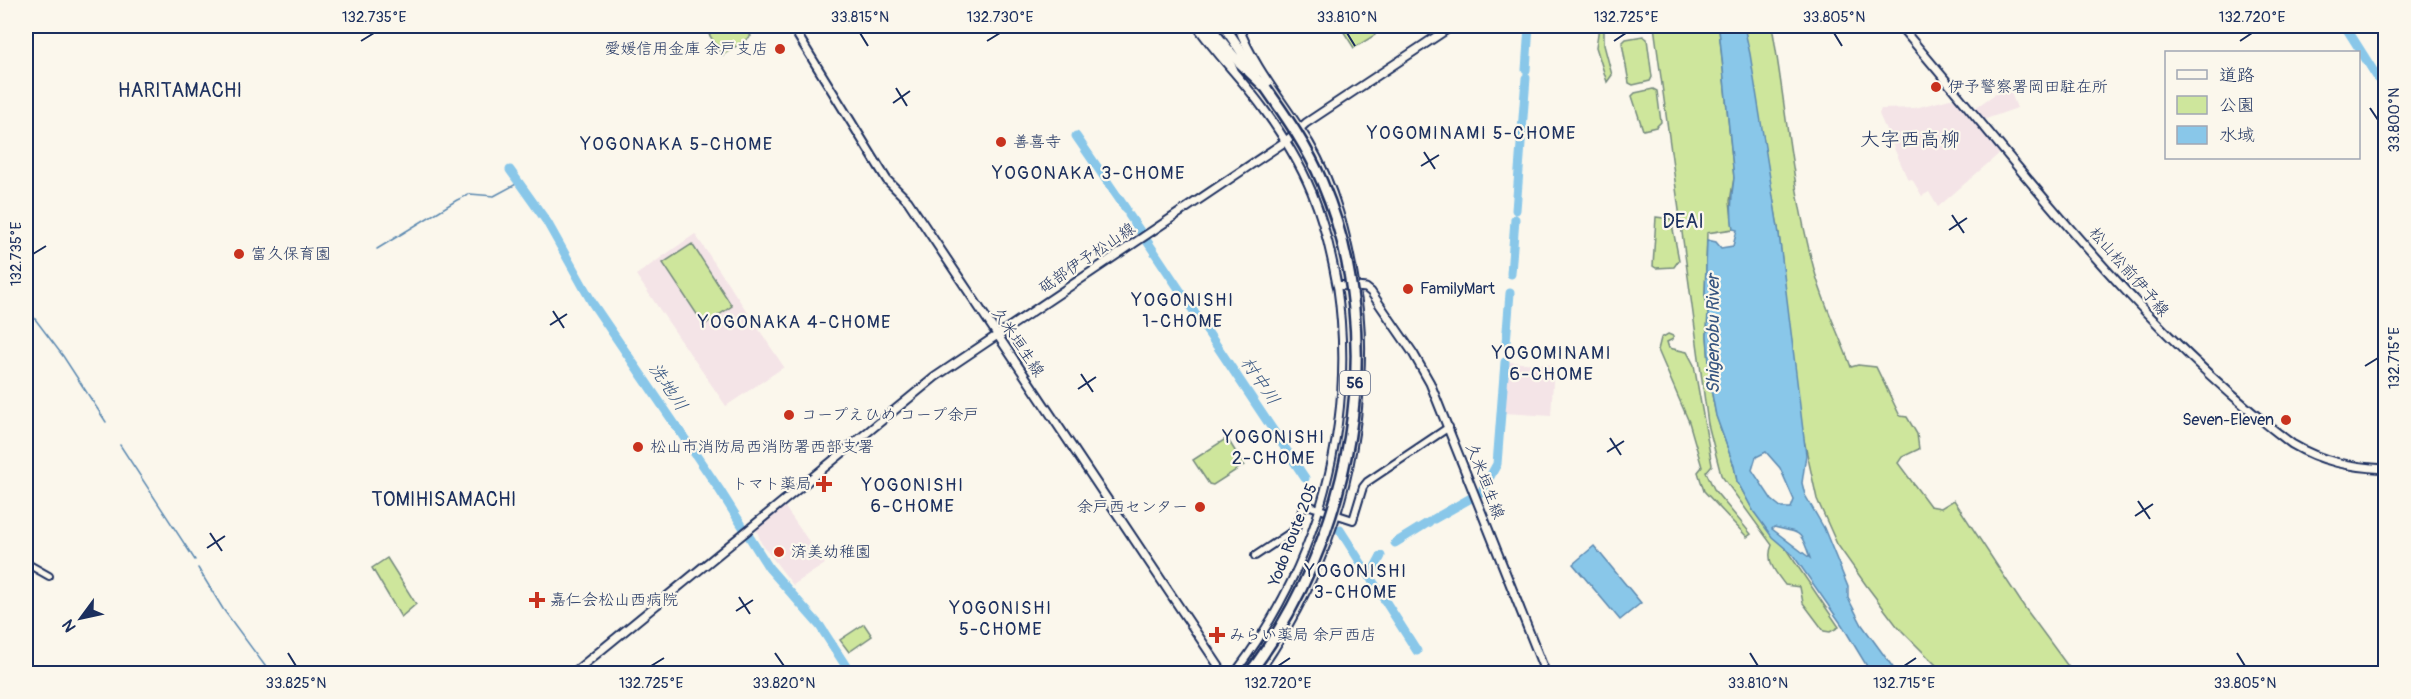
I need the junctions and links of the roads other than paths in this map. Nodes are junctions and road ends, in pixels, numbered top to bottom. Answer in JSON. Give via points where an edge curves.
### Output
{"nodes":[{"id":1,"x":792,"y":26,"type":"edge"},
{"id":2,"x":1197,"y":26,"type":"edge"},
{"id":3,"x":1204,"y":26,"type":"edge"},
{"id":4,"x":1209,"y":26,"type":"edge"},
{"id":5,"x":1226,"y":26,"type":"edge"},
{"id":6,"x":1236,"y":26,"type":"edge"},
{"id":7,"x":1452,"y":26,"type":"edge"},
{"id":8,"x":1900,"y":26,"type":"edge"},
{"id":9,"x":1243,"y":47,"type":"junction"},
{"id":10,"x":1247,"y":87,"type":"junction"},
{"id":11,"x":1266,"y":88,"type":"junction"},
{"id":12,"x":1299,"y":129,"type":"junction"},
{"id":13,"x":1286,"y":141,"type":"junction"},
{"id":14,"x":1337,"y":285,"type":"junction"},
{"id":15,"x":1355,"y":285,"type":"junction"},
{"id":16,"x":996,"y":336,"type":"junction"},
{"id":17,"x":1342,"y":397,"type":"junction"},
{"id":18,"x":1359,"y":398,"type":"junction"},
{"id":19,"x":1449,"y":427,"type":"junction"},
{"id":20,"x":2385,"y":469,"type":"edge"},
{"id":21,"x":1320,"y":509,"type":"junction"},
{"id":22,"x":1338,"y":515,"type":"junction"},
{"id":23,"x":1255,"y":556,"type":"dead end"},
{"id":24,"x":26,"y":562,"type":"edge"},
{"id":25,"x":49,"y":576,"type":"dead end"},
{"id":26,"x":1284,"y":597,"type":"junction"},
{"id":27,"x":1299,"y":606,"type":"junction"},
{"id":28,"x":572,"y":674,"type":"edge"},
{"id":29,"x":1224,"y":674,"type":"edge"},
{"id":30,"x":1234,"y":674,"type":"edge"},
{"id":31,"x":1249,"y":674,"type":"edge"},
{"id":32,"x":1258,"y":674,"type":"edge"},
{"id":33,"x":1546,"y":674,"type":"edge"}],
"edges":[{"from":1,"to":16,"type":"main road","name":"久米垣生線","via":[[887,180],[908,201]]},
{"from":2,"to":10,"type":"main road","via":[[1228,69]]},
{"from":3,"to":10,"type":"main road"},
{"from":4,"to":11,"type":"highway","number":"56"},
{"from":5,"to":9,"type":"highway","number":"56"},
{"from":6,"to":9,"type":"main road"},
{"from":7,"to":12,"type":"main road","name":"砥部伊予松山線"},
{"from":8,"to":20,"type":"main road","name":"松山松前伊予線","via":[[2122,288],[2177,346],[2298,447],[2341,465]]},
{"from":9,"to":11,"type":"highway","number":"56"},
{"from":9,"to":12,"type":"main road"},
{"from":10,"to":13,"type":"main road"},
{"from":11,"to":31,"type":"highway","number":"56","bridge":true,"via":[[1314,164],[1332,209],[1351,294],[1355,373],[1347,453],[1328,526],[1299,594]]},
{"from":12,"to":13,"type":"main road","name":"砥部伊予松山線"},
{"from":12,"to":15,"type":"main road","via":[[1319,163],[1340,214]]},
{"from":13,"to":14,"type":"main road","via":[[1321,212]]},
{"from":13,"to":16,"type":"main road","name":"砥部伊予松山線"},
{"from":14,"to":15,"type":"main road"},
{"from":14,"to":17,"type":"street","name":"Yodo Route 205"},
{"from":15,"to":18,"type":"street","via":[[1361,342]]},
{"from":15,"to":19,"type":"main road","name":"久米垣生線","via":[[1371,292],[1413,353]]},
{"from":16,"to":28,"type":"main road","name":"砥部伊予松山線","via":[[912,394]]},
{"from":16,"to":29,"type":"main road","name":"久米垣生線"},
{"from":17,"to":18,"type":"street"},
{"from":17,"to":21,"type":"street","name":"Yodo Route 205"},
{"from":18,"to":22,"type":"street","via":[[1352,456]]},
{"from":19,"to":22,"type":"street","via":[[1366,482],[1353,520]]},
{"from":19,"to":33,"type":"main road","name":"久米垣生線"},
{"from":21,"to":22,"type":"street"},
{"from":21,"to":23,"type":"street","via":[[1304,504],[1296,530]]},
{"from":21,"to":26,"type":"street","name":"Yodo Route 205"},
{"from":22,"to":27,"type":"street"},
{"from":24,"to":25,"type":"street"},
{"from":26,"to":27,"type":"street"},
{"from":26,"to":30,"type":"street","name":"Yodo Route 205"},
{"from":27,"to":32,"type":"street"}]}
